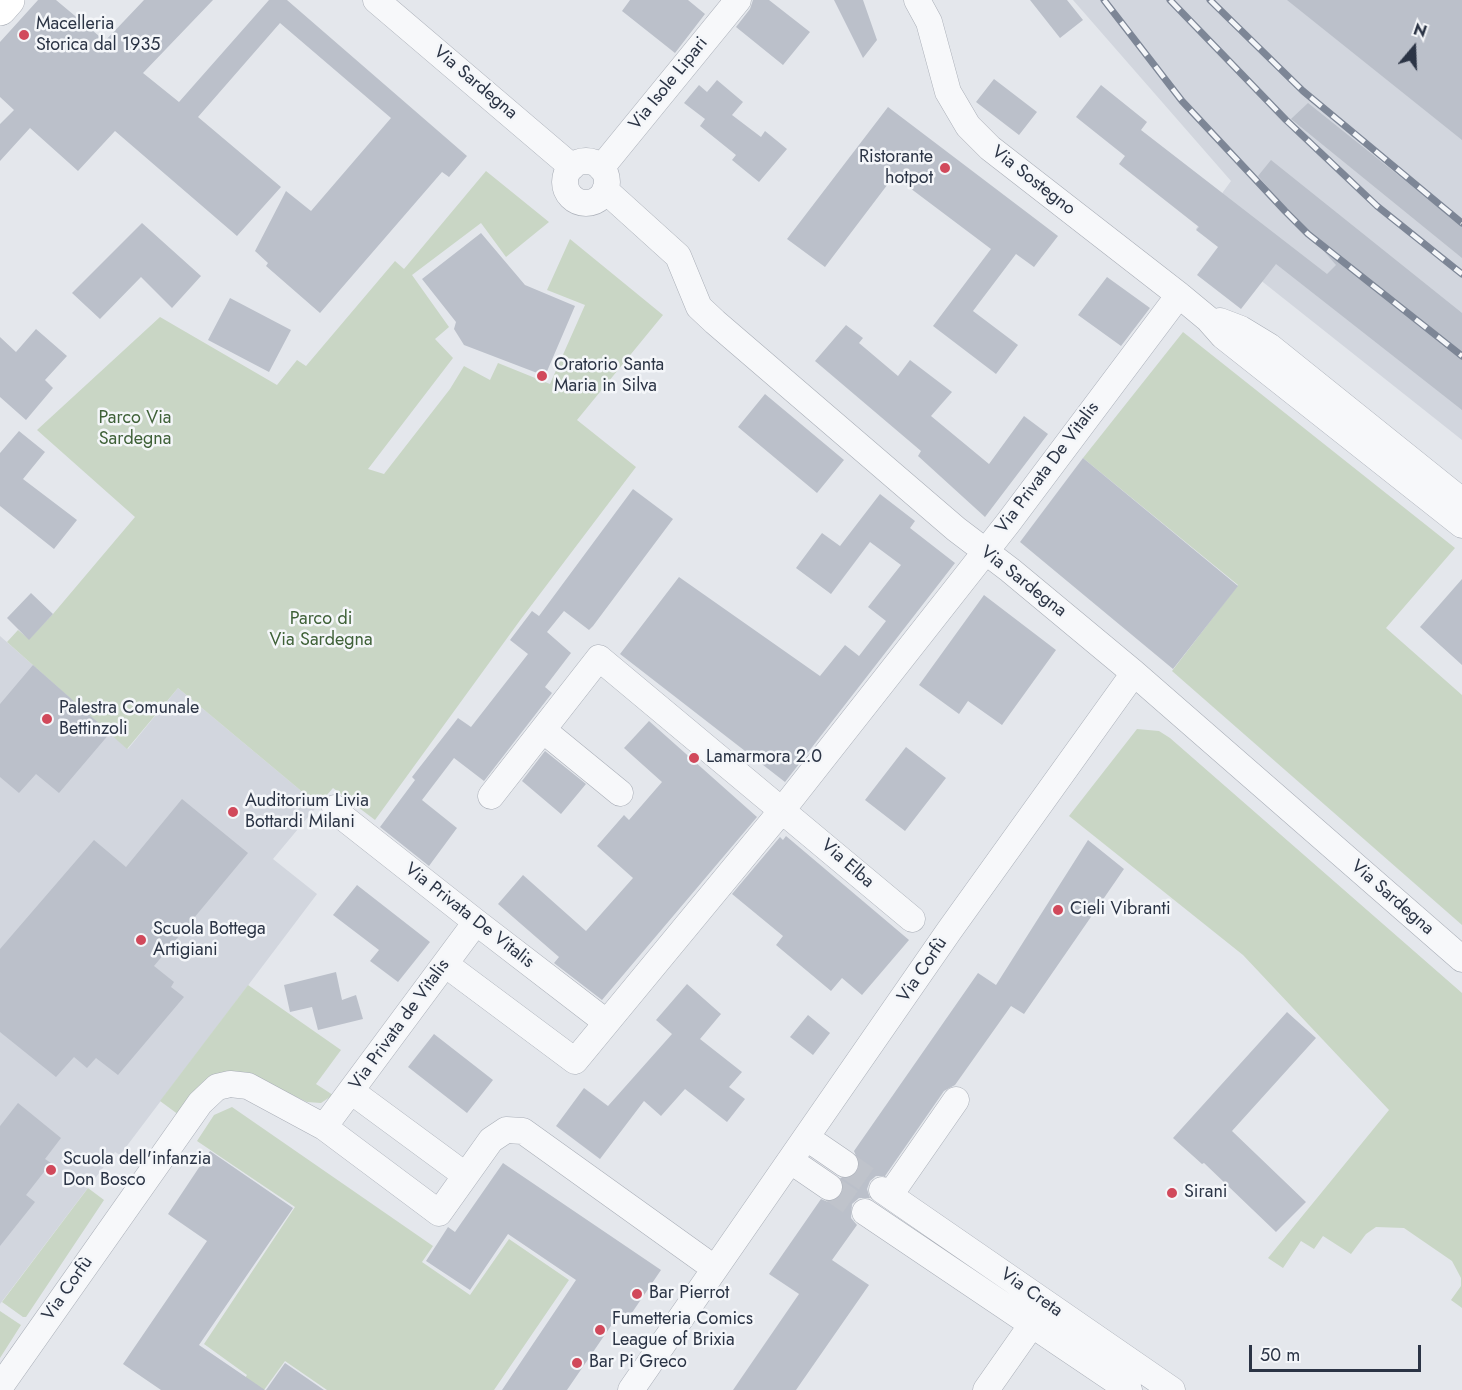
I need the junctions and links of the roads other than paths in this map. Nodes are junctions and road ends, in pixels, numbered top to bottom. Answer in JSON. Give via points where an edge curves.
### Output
{"nodes":[{"id":1,"x":8,"y":0,"type":"edge"},
{"id":2,"x":376,"y":0,"type":"edge"},
{"id":3,"x":738,"y":0,"type":"edge"},
{"id":4,"x":916,"y":0,"type":"edge"},
{"id":5,"x":0,"y":9,"type":"edge"},
{"id":6,"x":572,"y":168,"type":"junction"},
{"id":7,"x":603,"y":179,"type":"junction"},
{"id":8,"x":1179,"y":295,"type":"junction"},
{"id":9,"x":1208,"y":319,"type":"junction"},
{"id":10,"x":1462,"y":501,"type":"edge"},
{"id":11,"x":1462,"y":525,"type":"edge"},
{"id":12,"x":984,"y":552,"type":"junction"},
{"id":13,"x":1134,"y":673,"type":"junction"},
{"id":14,"x":543,"y":730,"type":"junction"},
{"id":15,"x":620,"y":793,"type":"dead end"},
{"id":16,"x":491,"y":796,"type":"dead end"},
{"id":17,"x":335,"y":808,"type":"dead end"},
{"id":18,"x":783,"y":809,"type":"junction"},
{"id":19,"x":912,"y":918,"type":"dead end"},
{"id":20,"x":476,"y":922,"type":"junction"},
{"id":21,"x":1462,"y":959,"type":"edge"},
{"id":22,"x":445,"y":964,"type":"junction"},
{"id":23,"x":606,"y":1022,"type":"junction"},
{"id":24,"x":351,"y":1091,"type":"junction"},
{"id":25,"x":956,"y":1100,"type":"dead end"},
{"id":26,"x":324,"y":1127,"type":"junction"},
{"id":27,"x":807,"y":1138,"type":"junction"},
{"id":28,"x":791,"y":1161,"type":"junction"},
{"id":29,"x":845,"y":1164,"type":"tunnel mouth"},
{"id":30,"x":465,"y":1175,"type":"junction"},
{"id":31,"x":829,"y":1187,"type":"tunnel mouth"},
{"id":32,"x":866,"y":1212,"type":"tunnel mouth"},
{"id":33,"x":714,"y":1268,"type":"junction"},
{"id":34,"x":1038,"y":1298,"type":"junction"},
{"id":35,"x":1033,"y":1323,"type":"junction"},
{"id":36,"x":0,"y":1388,"type":"edge"},
{"id":37,"x":631,"y":1390,"type":"edge"},
{"id":38,"x":986,"y":1390,"type":"edge"},
{"id":39,"x":1130,"y":1390,"type":"edge"},
{"id":40,"x":1172,"y":1390,"type":"edge"}],
"edges":[{"from":1,"to":5,"type":"main road"},
{"from":2,"to":6,"type":"street","name":"Via Sardegna"},
{"from":3,"to":7,"type":"street","name":"Via Isole Lipari"},
{"from":4,"to":8,"type":"street","name":"Via Sostegno","via":[[929,22],[948,92],[968,126]]},
{"from":6,"to":7,"type":"street","via":[[584,162],[593,163]]},
{"from":6,"to":7,"type":"street","via":[[567,172],[566,185],[579,202],[594,201]]},
{"from":7,"to":12,"type":"street","name":"Via Sardegna","via":[[678,256],[699,307]]},
{"from":8,"to":9,"type":"street","name":"Via Sostegno"},
{"from":8,"to":12,"type":"street","name":"Via Privata De Vitalis"},
{"from":9,"to":10,"type":"street","name":"Via Sostegno","via":[[1241,329],[1269,346]]},
{"from":9,"to":11,"type":"street","name":"Via Sostegno","via":[[1223,336]]},
{"from":12,"to":13,"type":"street","name":"Via Sardegna"},
{"from":12,"to":18,"type":"street","name":"Via Privata De Vitalis"},
{"from":13,"to":21,"type":"street","name":"Via Sardegna"},
{"from":13,"to":27,"type":"street","name":"Via Corfù"},
{"from":14,"to":15,"type":"street"},
{"from":14,"to":16,"type":"street"},
{"from":14,"to":18,"type":"street","via":[[599,657]]},
{"from":17,"to":20,"type":"street","name":"Via Privata De Vitalis"},
{"from":18,"to":19,"type":"street","name":"Via Elba"},
{"from":18,"to":23,"type":"street","name":"Via Privata De Vitalis"},
{"from":20,"to":22,"type":"street","name":"Via Privata de Vitalis"},
{"from":20,"to":23,"type":"street","name":"Via Privata De Vitalis"},
{"from":22,"to":23,"type":"street","name":"Via Privata De Vitalis","via":[[575,1061]]},
{"from":22,"to":24,"type":"street","name":"Via Privata de Vitalis"},
{"from":24,"to":26,"type":"street","name":"Via Privata de Vitalis"},
{"from":24,"to":30,"type":"street","name":"Via Privata De Vitalis"},
{"from":25,"to":34,"type":"street","name":"Via Creta","via":[[886,1192]]},
{"from":26,"to":30,"type":"street","via":[[439,1213]]},
{"from":26,"to":36,"type":"street","name":"Via Corfù","via":[[248,1086],[217,1087],[200,1103],[137,1190]]},
{"from":27,"to":28,"type":"street","name":"Via Corfù"},
{"from":27,"to":29,"type":"street"},
{"from":28,"to":31,"type":"street"},
{"from":28,"to":33,"type":"street","name":"Via Corfù"},
{"from":30,"to":33,"type":"street","via":[[491,1140],[506,1130],[523,1131]]},
{"from":32,"to":35,"type":"street","name":"Via Creta"},
{"from":33,"to":37,"type":"street","name":"Via Corfù"},
{"from":34,"to":35,"type":"street"},
{"from":34,"to":40,"type":"street","name":"Via Creta"},
{"from":35,"to":38,"type":"street"},
{"from":35,"to":39,"type":"street","name":"Via Creta"}]}
